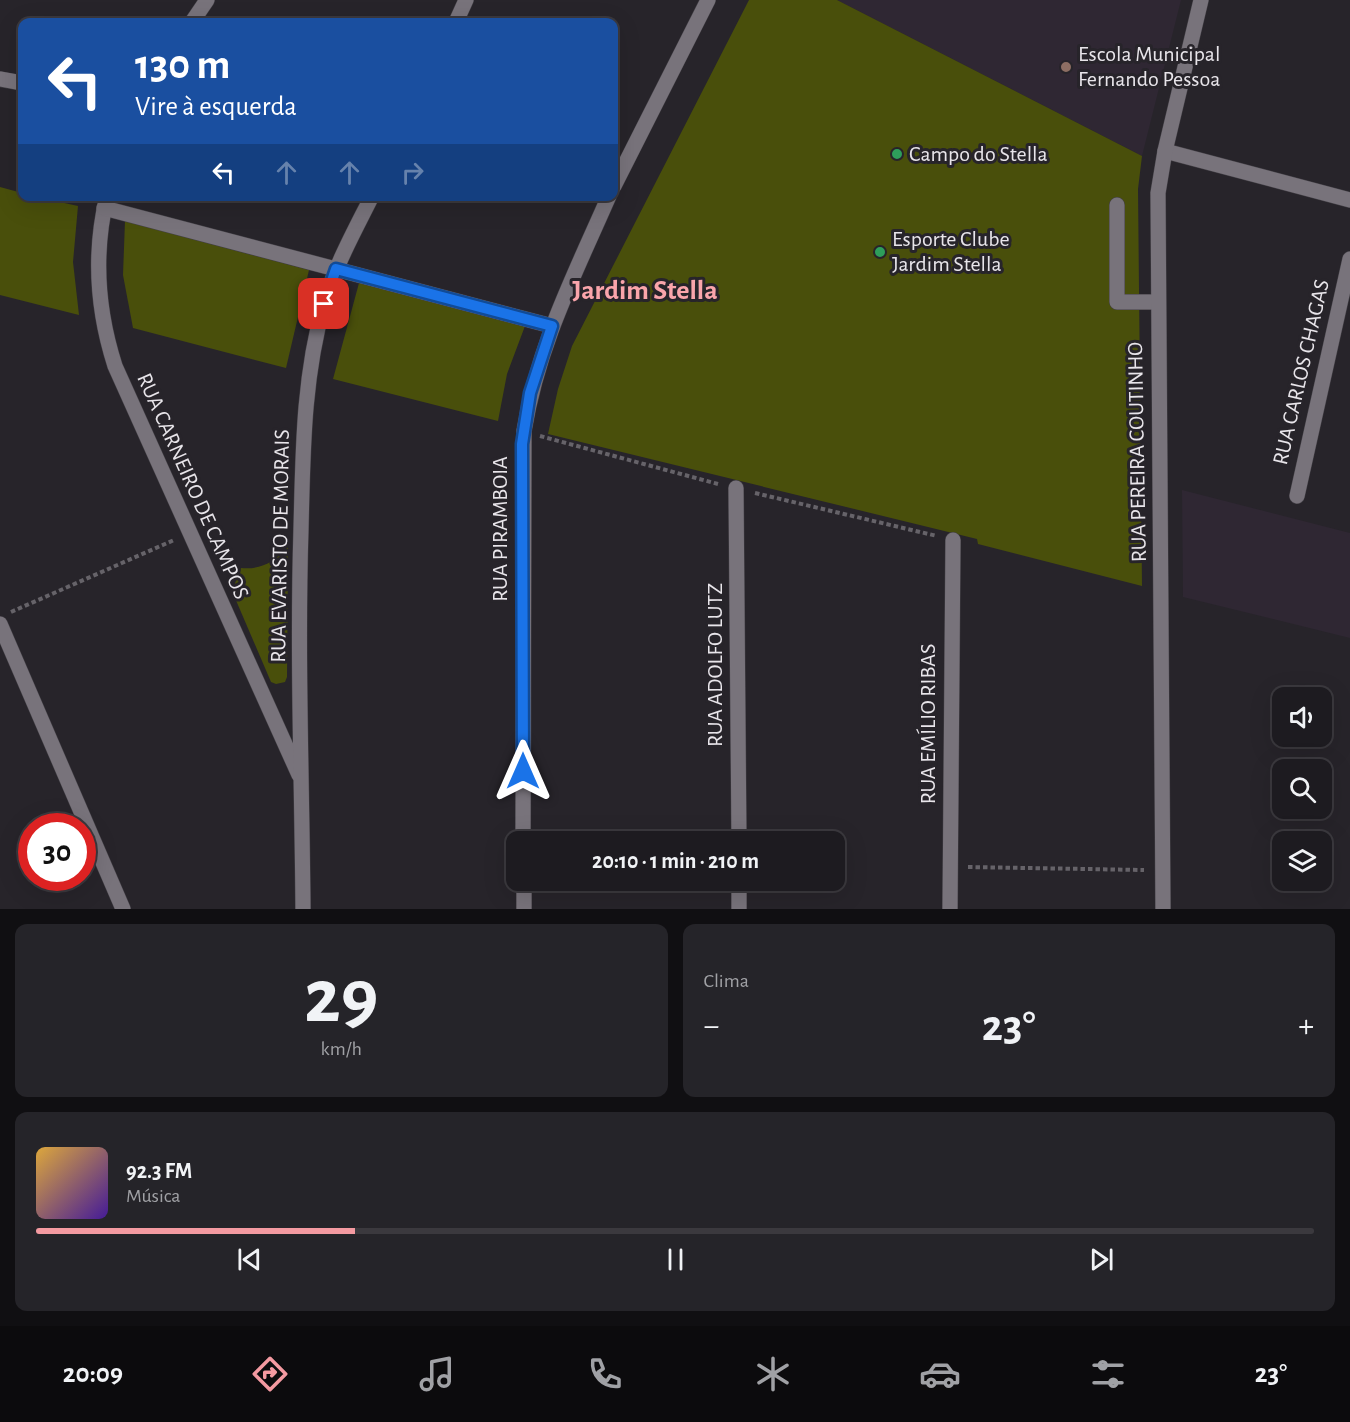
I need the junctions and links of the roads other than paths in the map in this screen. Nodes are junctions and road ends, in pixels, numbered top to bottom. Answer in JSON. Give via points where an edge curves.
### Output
{"nodes":[{"id":1,"x":207,"y":0,"type":"edge"},
{"id":2,"x":466,"y":0,"type":"edge"},
{"id":3,"x":708,"y":0,"type":"edge"},
{"id":4,"x":1201,"y":0,"type":"edge"},
{"id":5,"x":195,"y":18,"type":"edge"},
{"id":6,"x":458,"y":18,"type":"edge"},
{"id":7,"x":0,"y":79,"type":"edge"},
{"id":8,"x":18,"y":82,"type":"edge"},
{"id":9,"x":1165,"y":151,"type":"junction"},
{"id":10,"x":618,"y":178,"type":"edge"},
{"id":11,"x":1350,"y":200,"type":"edge"},
{"id":12,"x":370,"y":201,"type":"edge"},
{"id":13,"x":607,"y":201,"type":"edge"},
{"id":14,"x":106,"y":202,"type":"edge"},
{"id":15,"x":1117,"y":205,"type":"dead end"},
{"id":16,"x":1350,"y":259,"type":"edge"},
{"id":17,"x":336,"y":269,"type":"junction"},
{"id":18,"x":1158,"y":302,"type":"junction"},
{"id":19,"x":552,"y":326,"type":"junction"},
{"id":20,"x":736,"y":489,"type":"road end"},
{"id":21,"x":1296,"y":496,"type":"dead end"},
{"id":22,"x":952,"y":540,"type":"road end"},
{"id":23,"x":0,"y":624,"type":"edge"},
{"id":24,"x":302,"y":781,"type":"junction"},
{"id":25,"x":523,"y":831,"type":"edge"},
{"id":26,"x":739,"y":831,"type":"edge"},
{"id":27,"x":524,"y":891,"type":"edge"},
{"id":28,"x":739,"y":891,"type":"edge"},
{"id":29,"x":123,"y":909,"type":"edge"},
{"id":30,"x":303,"y":909,"type":"edge"},
{"id":31,"x":524,"y":909,"type":"edge"},
{"id":32,"x":739,"y":909,"type":"edge"},
{"id":33,"x":950,"y":909,"type":"edge"},
{"id":34,"x":1164,"y":909,"type":"edge"}],
"edges":[{"from":1,"to":5,"type":"street"},
{"from":2,"to":6,"type":"street"},
{"from":3,"to":10,"type":"street"},
{"from":4,"to":9,"type":"street","name":"RUA PEREIRA COUTINHO"},
{"from":7,"to":8,"type":"street"},
{"from":9,"to":11,"type":"street"},
{"from":9,"to":18,"type":"street","name":"RUA PEREIRA COUTINHO","via":[[1158,193]]},
{"from":12,"to":17,"type":"street","name":"RUA EVARISTO DE MORAIS"},
{"from":13,"to":19,"type":"street","name":"RUA PIRAMBOIA"},
{"from":14,"to":17,"type":"street"},
{"from":14,"to":24,"type":"street","name":"RUA CARNEIRO DE CAMPOS","via":[[98,284],[103,327],[115,366]]},
{"from":15,"to":18,"type":"street","via":[[1117,302]]},
{"from":16,"to":21,"type":"street","name":"RUA CARLOS CHAGAS"},
{"from":17,"to":19,"type":"street"},
{"from":17,"to":24,"type":"street","name":"RUA EVARISTO DE MORAIS","via":[[311,361],[304,410],[299,592]]},
{"from":18,"to":34,"type":"street","name":"RUA PEREIRA COUTINHO"},
{"from":19,"to":25,"type":"street","name":"RUA PIRAMBOIA","via":[[530,393],[524,432]]},
{"from":20,"to":26,"type":"street","name":"RUA ADOLFO LUTZ"},
{"from":22,"to":33,"type":"street","name":"RUA EMÍLIO RIBAS"},
{"from":23,"to":29,"type":"street"},
{"from":24,"to":30,"type":"street","name":"RUA EVARISTO DE MORAIS"},
{"from":27,"to":31,"type":"street"},
{"from":28,"to":32,"type":"street"}]}
